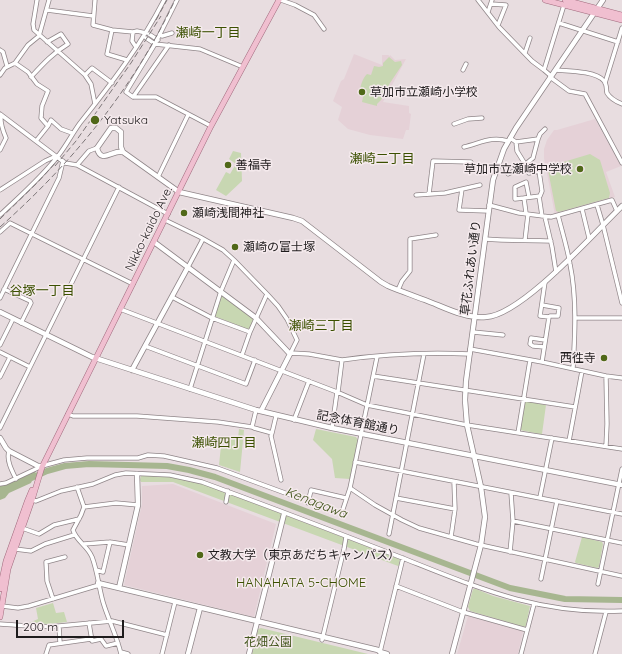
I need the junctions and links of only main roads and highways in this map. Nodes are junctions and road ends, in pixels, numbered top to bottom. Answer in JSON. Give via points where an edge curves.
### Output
{"nodes":[{"id":1,"x":280,"y":0,"type":"edge"},
{"id":2,"x":545,"y":0,"type":"edge"},
{"id":3,"x":565,"y":1,"type":"edge"},
{"id":4,"x":596,"y":11,"type":"junction"},
{"id":5,"x":622,"y":15,"type":"edge"},
{"id":6,"x":622,"y":20,"type":"edge"},
{"id":7,"x":35,"y":485,"type":"junction"},
{"id":8,"x":5,"y":562,"type":"edge"},
{"id":9,"x":0,"y":590,"type":"edge"},
{"id":10,"x":0,"y":617,"type":"edge"}],
"edges":[{"from":1,"to":7,"type":"main road","name":"Nikko-kaido Ave.","via":[[211,126]]},
{"from":2,"to":3,"type":"main road"},
{"from":3,"to":4,"type":"main road"},
{"from":4,"to":5,"type":"main road"},
{"from":4,"to":6,"type":"main road"},
{"from":7,"to":8,"type":"main road"},
{"from":7,"to":8,"type":"main road","via":[[15,549]]},
{"from":8,"to":9,"type":"main road"},
{"from":8,"to":10,"type":"main road"}]}
